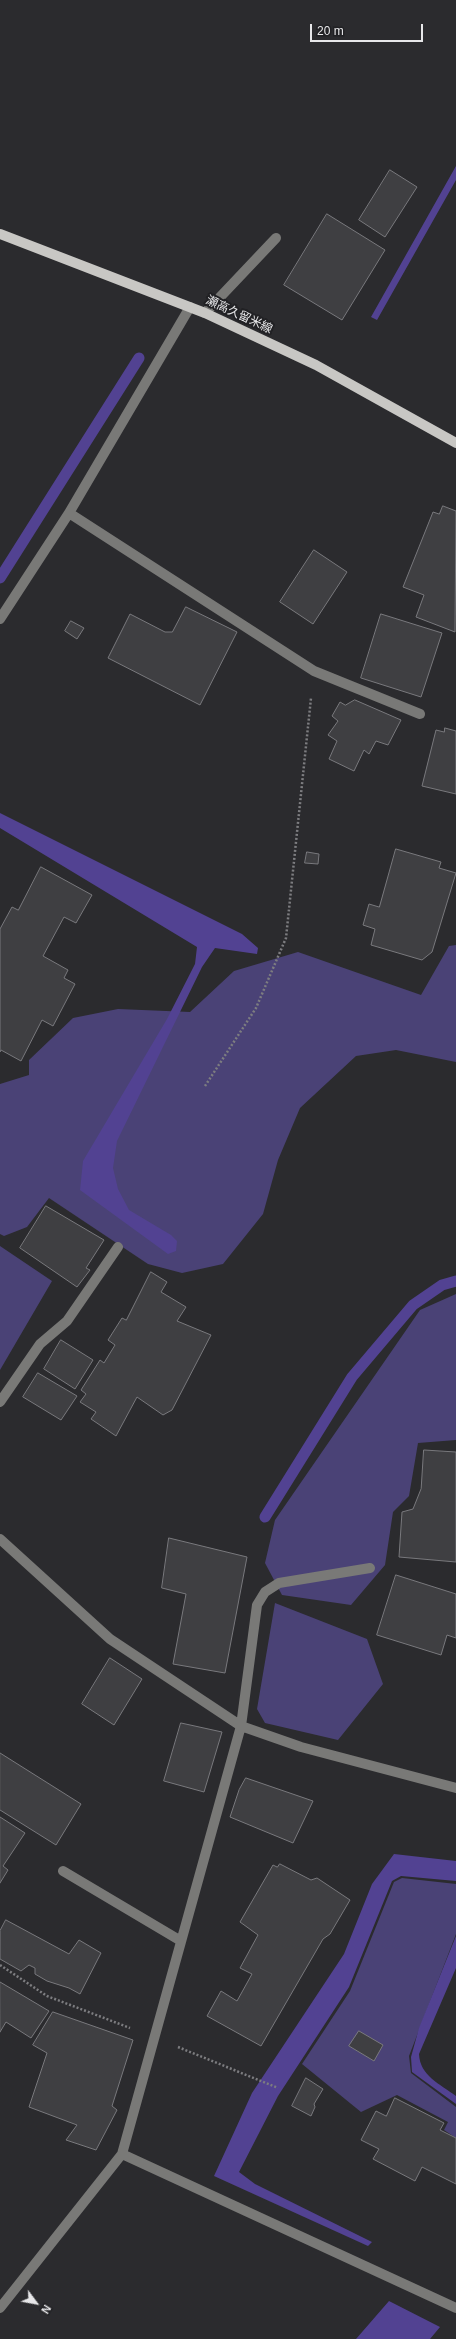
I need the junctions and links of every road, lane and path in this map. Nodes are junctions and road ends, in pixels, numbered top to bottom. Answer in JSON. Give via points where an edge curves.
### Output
{"nodes":[{"id":1,"x":0,"y":234,"type":"edge"},
{"id":2,"x":276,"y":238,"type":"dead end"},
{"id":3,"x":190,"y":307,"type":"junction"},
{"id":4,"x":205,"y":313,"type":"junction"},
{"id":5,"x":456,"y":443,"type":"edge"},
{"id":6,"x":69,"y":512,"type":"junction"},
{"id":7,"x":0,"y":619,"type":"edge"},
{"id":8,"x":314,"y":671,"type":"junction"},
{"id":9,"x":420,"y":714,"type":"dead end"},
{"id":10,"x":205,"y":1086,"type":"dead end"},
{"id":11,"x":118,"y":1247,"type":"dead end"},
{"id":12,"x":0,"y":1402,"type":"edge"},
{"id":13,"x":0,"y":1539,"type":"edge"},
{"id":14,"x":370,"y":1568,"type":"dead end"},
{"id":15,"x":241,"y":1726,"type":"junction"},
{"id":16,"x":456,"y":1788,"type":"edge"},
{"id":17,"x":63,"y":1871,"type":"dead end"},
{"id":18,"x":181,"y":1941,"type":"junction"},
{"id":19,"x":0,"y":1965,"type":"edge"},
{"id":20,"x":154,"y":2038,"type":"junction"},
{"id":21,"x":278,"y":2088,"type":"dead end"},
{"id":22,"x":122,"y":2154,"type":"junction"},
{"id":23,"x":0,"y":2308,"type":"edge"},
{"id":24,"x":456,"y":2308,"type":"edge"}],
"edges":[{"from":1,"to":3,"type":"main road","name":"瀬高久留米線"},
{"from":2,"to":4,"type":"street"},
{"from":3,"to":4,"type":"main road","name":"瀬高久留米線"},
{"from":3,"to":6,"type":"street"},
{"from":4,"to":5,"type":"main road","name":"瀬高久留米線","via":[[316,365]]},
{"from":6,"to":7,"type":"street"},
{"from":6,"to":8,"type":"street"},
{"from":8,"to":9,"type":"street"},
{"from":8,"to":10,"type":"path","via":[[286,938],[256,1008]]},
{"from":11,"to":12,"type":"street","via":[[67,1321],[40,1344]]},
{"from":13,"to":15,"type":"street","via":[[110,1639]]},
{"from":14,"to":15,"type":"street","via":[[279,1582],[265,1592],[257,1605]]},
{"from":15,"to":16,"type":"street","via":[[301,1747]]},
{"from":15,"to":18,"type":"street"},
{"from":17,"to":18,"type":"street"},
{"from":18,"to":20,"type":"street"},
{"from":19,"to":20,"type":"path","via":[[48,1996]]},
{"from":20,"to":21,"type":"path"},
{"from":20,"to":22,"type":"street"},
{"from":22,"to":23,"type":"street"},
{"from":22,"to":24,"type":"street"}]}
